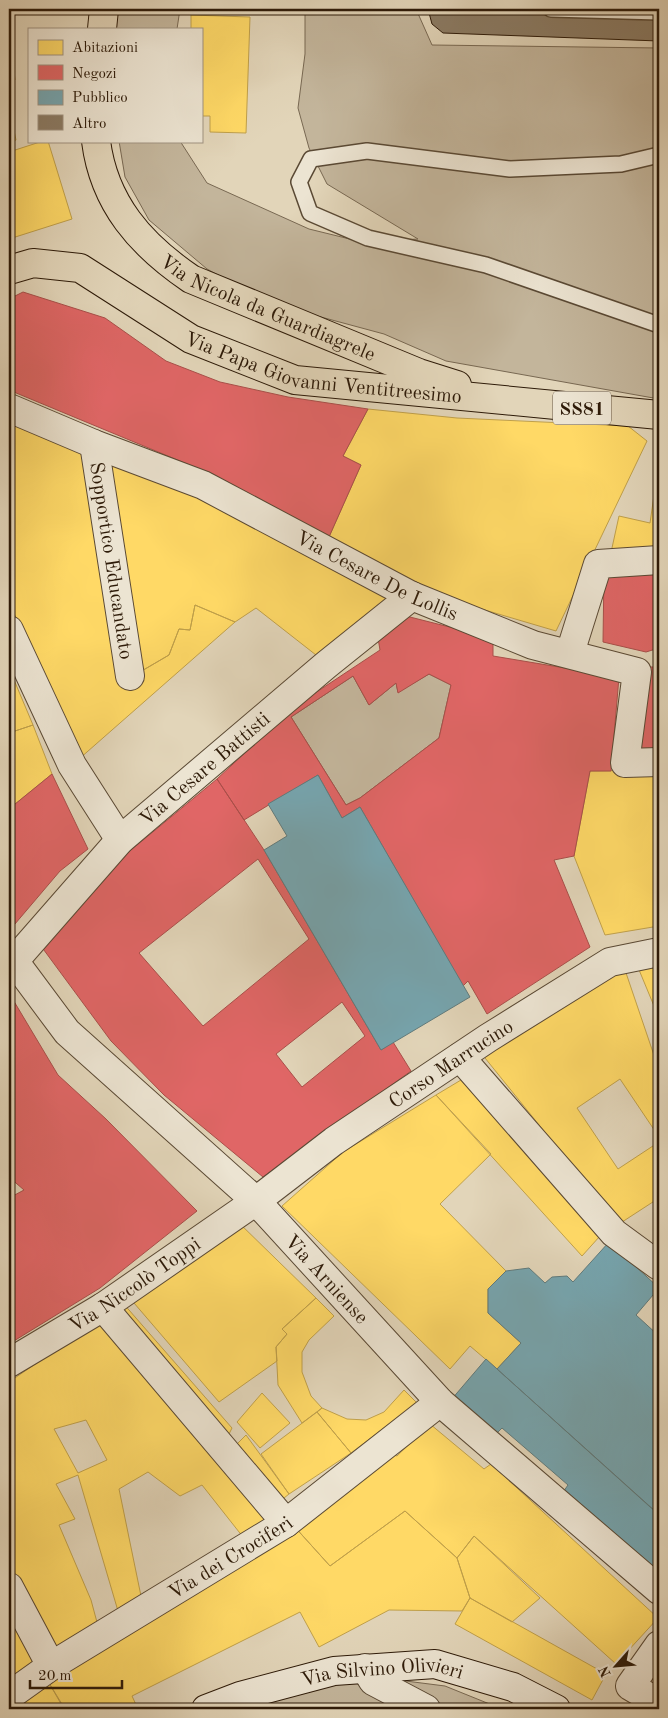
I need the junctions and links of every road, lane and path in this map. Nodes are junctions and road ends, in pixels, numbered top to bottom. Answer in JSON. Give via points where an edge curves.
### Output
{"nodes":[{"id":1,"x":104,"y":9,"type":"edge"},
{"id":2,"x":551,"y":9,"type":"edge"},
{"id":3,"x":659,"y":12,"type":"edge"},
{"id":4,"x":102,"y":28,"type":"edge"},
{"id":5,"x":96,"y":142,"type":"edge"},
{"id":6,"x":659,"y":155,"type":"edge"},
{"id":7,"x":9,"y":270,"type":"edge"},
{"id":8,"x":659,"y":325,"type":"edge"},
{"id":9,"x":506,"y":401,"type":"junction"},
{"id":10,"x":9,"y":408,"type":"edge"},
{"id":11,"x":659,"y":415,"type":"edge"},
{"id":12,"x":94,"y":444,"type":"junction"},
{"id":13,"x":659,"y":560,"type":"edge"},
{"id":14,"x":412,"y":596,"type":"junction"},
{"id":15,"x":9,"y":630,"type":"edge"},
{"id":16,"x":570,"y":653,"type":"junction"},
{"id":17,"x":130,"y":676,"type":"dead end"},
{"id":18,"x":659,"y":762,"type":"edge"},
{"id":19,"x":120,"y":840,"type":"junction"},
{"id":20,"x":659,"y":952,"type":"edge"},
{"id":21,"x":12,"y":957,"type":"edge"},
{"id":22,"x":460,"y":1057,"type":"junction"},
{"id":23,"x":256,"y":1201,"type":"junction"},
{"id":24,"x":658,"y":1262,"type":"edge"},
{"id":25,"x":103,"y":1307,"type":"junction"},
{"id":26,"x":9,"y":1363,"type":"edge"},
{"id":27,"x":440,"y":1402,"type":"junction"},
{"id":28,"x":286,"y":1523,"type":"junction"},
{"id":29,"x":659,"y":1590,"type":"edge"},
{"id":30,"x":10,"y":1594,"type":"edge"},
{"id":31,"x":659,"y":1645,"type":"edge"},
{"id":32,"x":50,"y":1666,"type":"junction"},
{"id":33,"x":365,"y":1668,"type":"junction"},
{"id":34,"x":9,"y":1696,"type":"edge"},
{"id":35,"x":659,"y":1704,"type":"edge"},
{"id":36,"x":206,"y":1709,"type":"edge"},
{"id":37,"x":426,"y":1709,"type":"edge"},
{"id":38,"x":556,"y":1709,"type":"edge"}],
"edges":[{"from":1,"to":4,"type":"main road"},
{"from":2,"to":3,"type":"lane"},
{"from":5,"to":9,"type":"main road","name":"Via Nicola da Guardiagrele","via":[[106,179],[124,217],[143,242],[190,280],[419,373]]},
{"from":6,"to":8,"type":"lane","via":[[621,164],[510,169],[367,151],[311,159],[299,182],[310,213],[368,238],[486,265]]},
{"from":7,"to":9,"type":"main road","name":"Via Papa Giovanni Ventitreesimo","via":[[33,263],[80,268],[191,339],[295,380]]},
{"from":9,"to":11,"type":"main road","name":"Via Papa Giovanni Ventitreesimo","number":"SS81"},
{"from":10,"to":12,"type":"street","name":"Via Cesare De Lollis"},
{"from":12,"to":14,"type":"street","name":"Via Cesare De Lollis","via":[[203,484]]},
{"from":12,"to":17,"type":"street","name":"Sopportico Educandato"},
{"from":13,"to":16,"type":"street","via":[[598,564]]},
{"from":14,"to":16,"type":"street","name":"Via Cesare De Lollis","via":[[533,645]]},
{"from":14,"to":19,"type":"street","name":"Via Cesare Battisti"},
{"from":15,"to":19,"type":"street","via":[[72,764]]},
{"from":16,"to":18,"type":"street","name":"Via Cesare De Lollis","via":[[637,672],[625,763]]},
{"from":19,"to":21,"type":"street","name":"Via Cesare Battisti"},
{"from":20,"to":22,"type":"street","name":"Corso Marrucino","via":[[610,962]]},
{"from":21,"to":23,"type":"street","name":"Via Arniense","via":[[67,1032]]},
{"from":22,"to":23,"type":"street","name":"Corso Marrucino","via":[[334,1141]]},
{"from":22,"to":24,"type":"street","via":[[614,1233]]},
{"from":23,"to":25,"type":"street","name":"Via Niccolò Toppi"},
{"from":23,"to":27,"type":"street","name":"Via Arniense"},
{"from":25,"to":26,"type":"street","name":"Via Niccolò Toppi"},
{"from":25,"to":28,"type":"street"},
{"from":27,"to":28,"type":"street","name":"Via dei Crociferi"},
{"from":27,"to":29,"type":"street","name":"Via Arniense"},
{"from":28,"to":32,"type":"street","name":"Via dei Crociferi"},
{"from":30,"to":32,"type":"street"},
{"from":31,"to":35,"type":"street","via":[[630,1686]]},
{"from":32,"to":34,"type":"street","name":"Via dei Crociferi"},
{"from":33,"to":36,"type":"street","name":"Via Silvino Olivieri","via":[[334,1671],[240,1696]]},
{"from":33,"to":37,"type":"street","via":[[373,1681]]},
{"from":33,"to":38,"type":"street","name":"Via Silvino Olivieri","via":[[435,1664],[513,1687]]}]}
